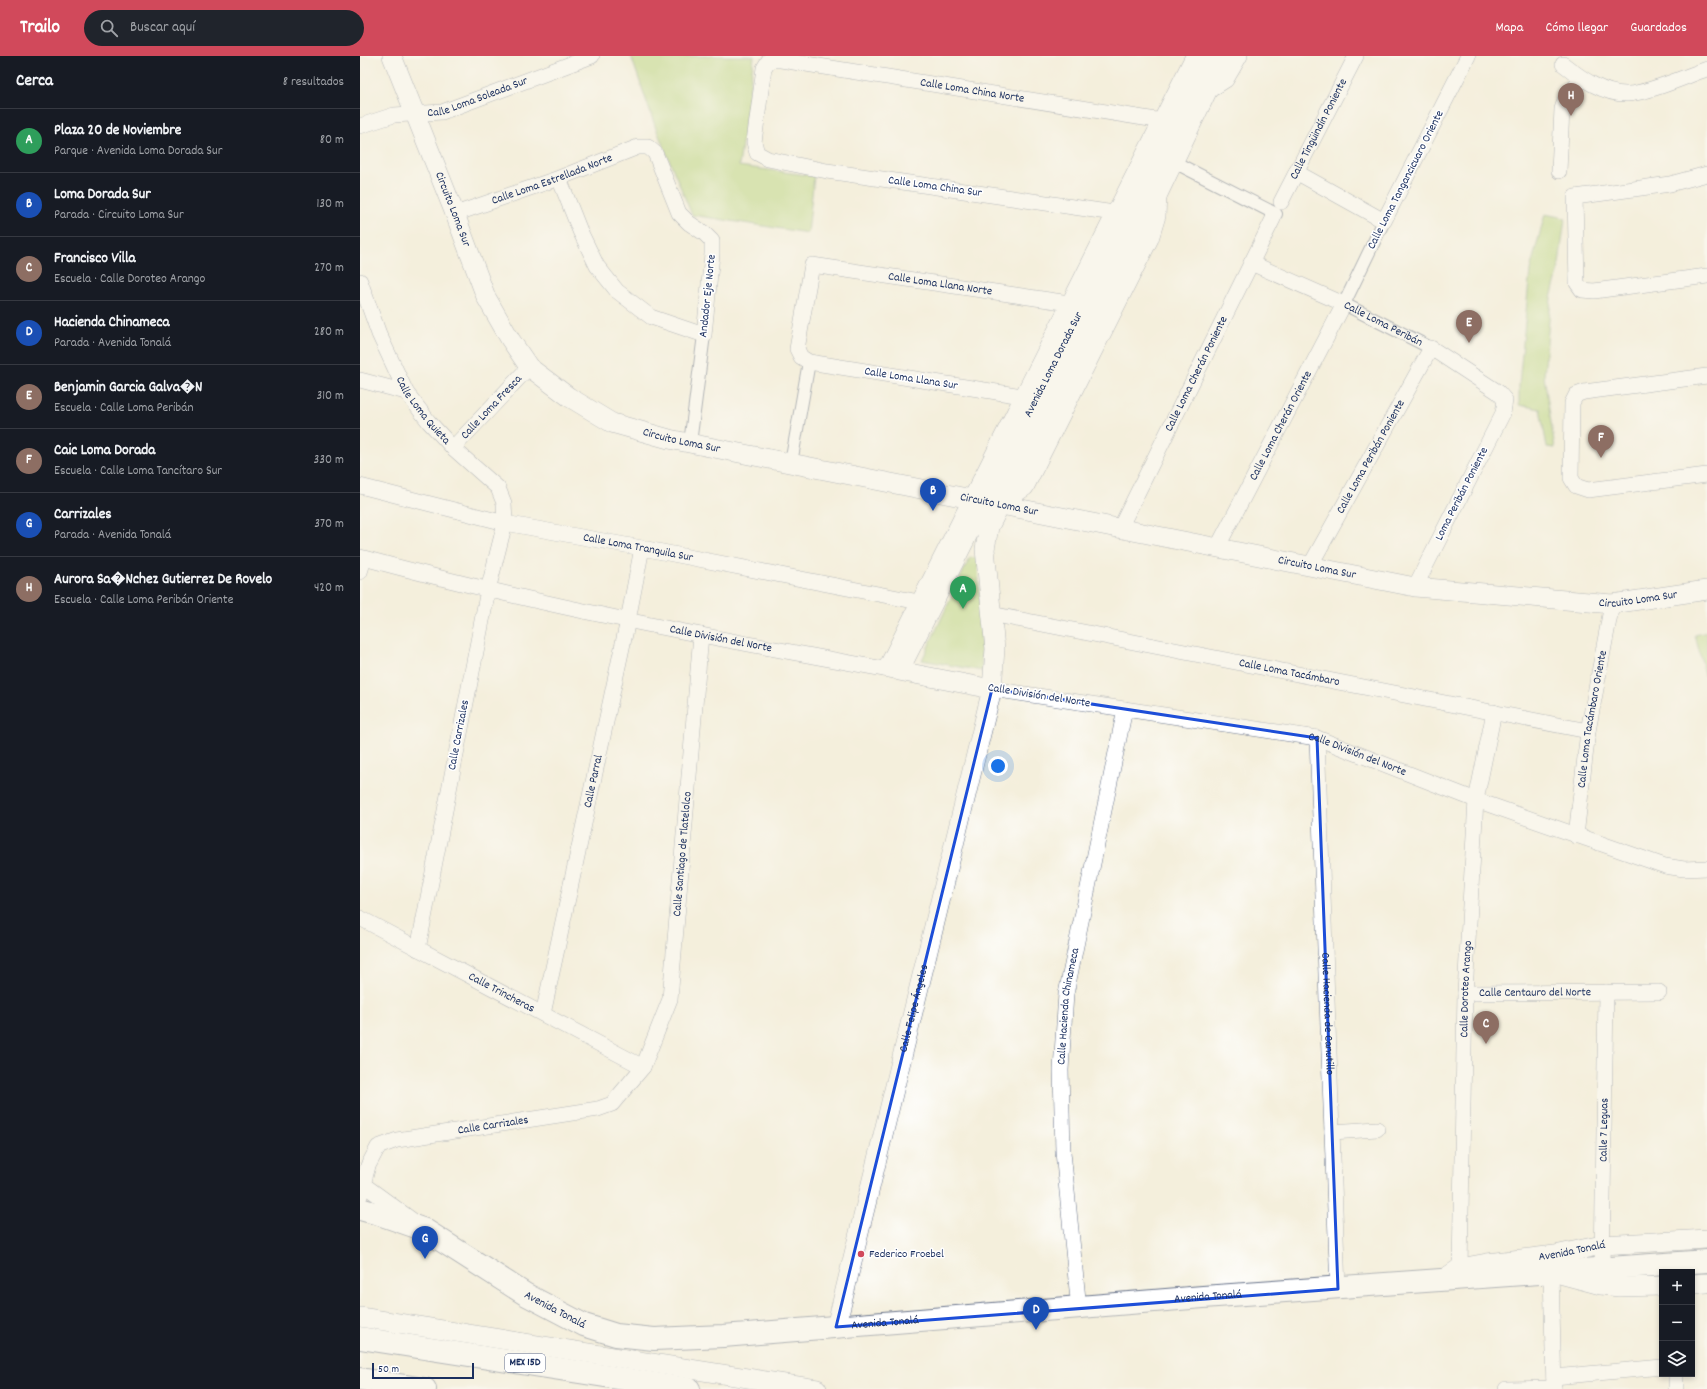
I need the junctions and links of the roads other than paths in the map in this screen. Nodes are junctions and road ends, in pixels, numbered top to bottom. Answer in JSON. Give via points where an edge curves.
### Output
{"nodes":[{"id":1,"x":392,"y":56,"type":"edge"},
{"id":2,"x":592,"y":56,"type":"edge"},
{"id":3,"x":1193,"y":56,"type":"edge"},
{"id":4,"x":1207,"y":56,"type":"edge"},
{"id":5,"x":1224,"y":56,"type":"edge"},
{"id":6,"x":1240,"y":56,"type":"edge"},
{"id":7,"x":1356,"y":56,"type":"edge"},
{"id":8,"x":1468,"y":56,"type":"edge"},
{"id":9,"x":1563,"y":64,"type":"dead end"},
{"id":10,"x":1707,"y":69,"type":"edge"},
{"id":11,"x":1582,"y":79,"type":"junction"},
{"id":12,"x":1207,"y":92,"type":"junction"},
{"id":13,"x":415,"y":114,"type":"junction"},
{"id":14,"x":1168,"y":122,"type":"junction"},
{"id":15,"x":360,"y":126,"type":"edge"},
{"id":16,"x":648,"y":147,"type":"joint"},
{"id":17,"x":757,"y":153,"type":"joint"},
{"id":18,"x":1166,"y":166,"type":"junction"},
{"id":19,"x":1559,"y":171,"type":"dead end"},
{"id":20,"x":1296,"y":172,"type":"junction"},
{"id":21,"x":1707,"y":174,"type":"edge"},
{"id":22,"x":559,"y":178,"type":"junction"},
{"id":23,"x":1277,"y":212,"type":"junction"},
{"id":24,"x":1114,"y":213,"type":"junction"},
{"id":25,"x":456,"y":214,"type":"junction"},
{"id":26,"x":1384,"y":221,"type":"junction"},
{"id":27,"x":1251,"y":263,"type":"junction"},
{"id":28,"x":1707,"y":276,"type":"edge"},
{"id":29,"x":360,"y":282,"type":"edge"},
{"id":30,"x":1069,"y":303,"type":"junction"},
{"id":31,"x":1344,"y":304,"type":"junction"},
{"id":32,"x":704,"y":335,"type":"junction"},
{"id":33,"x":1431,"y":348,"type":"junction"},
{"id":34,"x":805,"y":360,"type":"junction"},
{"id":35,"x":529,"y":367,"type":"junction"},
{"id":36,"x":1707,"y":376,"type":"edge"},
{"id":37,"x":360,"y":380,"type":"edge"},
{"id":38,"x":406,"y":392,"type":"junction"},
{"id":39,"x":1022,"y":396,"type":"junction"},
{"id":40,"x":1505,"y":400,"type":"joint"},
{"id":41,"x":690,"y":443,"type":"junction"},
{"id":42,"x":453,"y":448,"type":"junction"},
{"id":43,"x":791,"y":463,"type":"junction"},
{"id":44,"x":1707,"y":475,"type":"edge"},
{"id":45,"x":360,"y":486,"type":"edge"},
{"id":46,"x":986,"y":502,"type":"junction"},
{"id":47,"x":505,"y":523,"type":"junction"},
{"id":48,"x":1120,"y":528,"type":"junction"},
{"id":49,"x":642,"y":548,"type":"junction"},
{"id":50,"x":1217,"y":548,"type":"junction"},
{"id":51,"x":361,"y":563,"type":"edge"},
{"id":52,"x":1310,"y":566,"type":"junction"},
{"id":53,"x":1415,"y":587,"type":"junction"},
{"id":54,"x":488,"y":590,"type":"junction"},
{"id":55,"x":1707,"y":590,"type":"edge"},
{"id":56,"x":919,"y":602,"type":"junction"},
{"id":57,"x":1612,"y":604,"type":"junction"},
{"id":58,"x":991,"y":614,"type":"junction"},
{"id":59,"x":628,"y":620,"type":"junction"},
{"id":60,"x":701,"y":635,"type":"junction"},
{"id":61,"x":892,"y":670,"type":"junction"},
{"id":62,"x":992,"y":689,"type":"junction"},
{"id":63,"x":1125,"y":709,"type":"junction"},
{"id":64,"x":1494,"y":712,"type":"junction"},
{"id":65,"x":1588,"y":731,"type":"junction"},
{"id":66,"x":1317,"y":738,"type":"junction"},
{"id":67,"x":1476,"y":800,"type":"junction"},
{"id":68,"x":1576,"y":836,"type":"junction"},
{"id":69,"x":1707,"y":868,"type":"edge"},
{"id":70,"x":360,"y":918,"type":"edge"},
{"id":71,"x":418,"y":949,"type":"junction"},
{"id":72,"x":1606,"y":992,"type":"junction"},
{"id":73,"x":1659,"y":992,"type":"dead end"},
{"id":74,"x":1465,"y":993,"type":"junction"},
{"id":75,"x":543,"y":1014,"type":"junction"},
{"id":76,"x":643,"y":1067,"type":"junction"},
{"id":77,"x":1377,"y":1129,"type":"dead end"},
{"id":78,"x":1332,"y":1132,"type":"junction"},
{"id":79,"x":361,"y":1188,"type":"edge"},
{"id":80,"x":360,"y":1209,"type":"edge"},
{"id":81,"x":425,"y":1230,"type":"junction"},
{"id":82,"x":1707,"y":1239,"type":"edge"},
{"id":83,"x":1602,"y":1245,"type":"junction"},
{"id":84,"x":1707,"y":1261,"type":"edge"},
{"id":85,"x":1460,"y":1268,"type":"junction"},
{"id":86,"x":1602,"y":1268,"type":"junction"},
{"id":87,"x":1551,"y":1272,"type":"junction"},
{"id":88,"x":1440,"y":1281,"type":"junction"},
{"id":89,"x":1707,"y":1283,"type":"edge"},
{"id":90,"x":1695,"y":1284,"type":"edge"},
{"id":91,"x":1659,"y":1286,"type":"edge"},
{"id":92,"x":1338,"y":1289,"type":"junction"},
{"id":93,"x":1079,"y":1308,"type":"junction"},
{"id":94,"x":360,"y":1317,"type":"edge"},
{"id":95,"x":836,"y":1327,"type":"junction"},
{"id":96,"x":360,"y":1338,"type":"edge"},
{"id":97,"x":1659,"y":1368,"type":"edge"},
{"id":98,"x":1676,"y":1377,"type":"edge"},
{"id":99,"x":360,"y":1379,"type":"edge"},
{"id":100,"x":1554,"y":1384,"type":"edge"},
{"id":101,"x":425,"y":1389,"type":"edge"},
{"id":102,"x":689,"y":1389,"type":"edge"},
{"id":103,"x":817,"y":1389,"type":"edge"},
{"id":104,"x":1506,"y":1389,"type":"edge"},
{"id":105,"x":1676,"y":1389,"type":"edge"}],
"edges":[{"from":1,"to":13,"type":"street","name":"Circuito Loma Sur"},
{"from":2,"to":13,"type":"street","name":"Calle Loma Soleada Sur","via":[[442,112]]},
{"from":3,"to":14,"type":"street","name":"Avenida Loma Dorada Sur"},
{"from":4,"to":14,"type":"street","name":"Avenida Loma Dorada Sur"},
{"from":5,"to":12,"type":"street","name":"Avenida Loma Dorada Sur"},
{"from":6,"to":12,"type":"street","via":[[1226,80]]},
{"from":7,"to":20,"type":"street","name":"Calle Tingüindín Poniente"},
{"from":8,"to":26,"type":"street","name":"Calle Loma Tangancicuaro Oriente"},
{"from":9,"to":11,"type":"street"},
{"from":10,"to":11,"type":"street","via":[[1629,94],[1614,92]]},
{"from":11,"to":19,"type":"street","via":[[1566,97],[1562,109]]},
{"from":12,"to":18,"type":"street","name":"Avenida Loma Dorada Sur"},
{"from":13,"to":15,"type":"street","name":"Calle Loma Soleada Sur","via":[[394,115]]},
{"from":13,"to":25,"type":"street","name":"Circuito Loma Sur"},
{"from":14,"to":17,"type":"street","name":"Calle Loma China Norte","via":[[769,60],[764,68],[754,142]]},
{"from":14,"to":18,"type":"street","name":"Avenida Loma Dorada Sur"},
{"from":14,"to":24,"type":"street","name":"Avenida Loma Dorada Sur"},
{"from":16,"to":22,"type":"street","name":"Calle Loma Estrellada Norte","via":[[638,147]]},
{"from":16,"to":32,"type":"street","name":"Andador Eje Norte","via":[[655,153],[679,213],[712,241]]},
{"from":17,"to":24,"type":"street","name":"Calle Loma China Sur","via":[[768,159],[827,171]]},
{"from":18,"to":23,"type":"street"},
{"from":18,"to":46,"type":"street","name":"Avenida Loma Dorada Sur"},
{"from":18,"to":46,"type":"street","name":"Avenida Loma Dorada Sur","via":[[1158,192]]},
{"from":20,"to":23,"type":"street","name":"Calle Tingüindín Poniente"},
{"from":20,"to":26,"type":"street"},
{"from":21,"to":28,"type":"street","via":[[1670,184],[1575,197],[1577,283],[1582,290],[1594,291]]},
{"from":22,"to":25,"type":"street","name":"Calle Loma Estrellada Norte"},
{"from":22,"to":32,"type":"street","via":[[596,266],[617,291],[650,317]]},
{"from":23,"to":27,"type":"street","name":"Calle Loma Cherán Poniente"},
{"from":24,"to":30,"type":"street","name":"Avenida Loma Dorada Sur"},
{"from":25,"to":35,"type":"street","name":"Circuito Loma Sur","via":[[486,297]]},
{"from":26,"to":31,"type":"street","name":"Calle Loma Tangancicuaro Oriente"},
{"from":27,"to":31,"type":"street","name":"Calle Loma Peribán"},
{"from":27,"to":48,"type":"street","name":"Calle Loma Cherán Poniente"},
{"from":29,"to":38,"type":"street","name":"Calle Loma Quieta","via":[[379,334]]},
{"from":30,"to":34,"type":"street","name":"Calle Loma Llana Norte","via":[[812,266],[797,349]]},
{"from":30,"to":39,"type":"street","name":"Avenida Loma Dorada Sur"},
{"from":31,"to":33,"type":"street","name":"Calle Loma Peribán"},
{"from":31,"to":50,"type":"street","name":"Calle Loma Cherán Oriente"},
{"from":32,"to":41,"type":"street","name":"Andador Eje Norte"},
{"from":33,"to":40,"type":"street","name":"Calle Loma Peribán","via":[[1498,392]]},
{"from":33,"to":52,"type":"street","name":"Calle Loma Peribán Poniente"},
{"from":34,"to":39,"type":"street","name":"Calle Loma Llana Sur"},
{"from":34,"to":43,"type":"street"},
{"from":35,"to":41,"type":"street","name":"Circuito Loma Sur","via":[[569,397],[612,423]]},
{"from":35,"to":42,"type":"street","name":"Calle Loma Fresca"},
{"from":36,"to":44,"type":"street","via":[[1576,395],[1572,403],[1571,478],[1576,486],[1588,490]]},
{"from":37,"to":38,"type":"street"},
{"from":38,"to":42,"type":"street","name":"Calle Loma Quieta"},
{"from":39,"to":46,"type":"street","name":"Avenida Loma Dorada Sur"},
{"from":40,"to":53,"type":"street","name":"Loma Peribán Poniente","via":[[1503,413]]},
{"from":41,"to":43,"type":"street","name":"Circuito Loma Sur"},
{"from":42,"to":47,"type":"street","name":"Calle Loma Quieta","via":[[498,488],[504,503]]},
{"from":43,"to":46,"type":"street","name":"Circuito Loma Sur"},
{"from":45,"to":47,"type":"street","name":"Calle Loma Tranquila Sur"},
{"from":46,"to":48,"type":"street","name":"Circuito Loma Sur"},
{"from":46,"to":56,"type":"street","name":"Avenida Loma Dorada Sur"},
{"from":46,"to":58,"type":"street","name":"Avenida Loma Dorada Sur","via":[[989,527],[985,549]]},
{"from":46,"to":61,"type":"street","name":"Avenida Loma Dorada Sur"},
{"from":47,"to":49,"type":"street","name":"Calle Loma Tranquila Sur"},
{"from":47,"to":54,"type":"street","name":"Calle Carrizales"},
{"from":48,"to":50,"type":"street","name":"Circuito Loma Sur"},
{"from":49,"to":56,"type":"street","name":"Calle Loma Tranquila Sur"},
{"from":49,"to":59,"type":"street","name":"Calle Parral"},
{"from":50,"to":52,"type":"street","name":"Circuito Loma Sur"},
{"from":51,"to":54,"type":"street","name":"Calle División del Norte"},
{"from":52,"to":53,"type":"street","name":"Circuito Loma Sur"},
{"from":53,"to":57,"type":"street","name":"Circuito Loma Sur"},
{"from":54,"to":59,"type":"street","name":"Calle División del Norte"},
{"from":54,"to":71,"type":"street","name":"Calle Carrizales"},
{"from":55,"to":57,"type":"street","name":"Circuito Loma Sur"},
{"from":56,"to":61,"type":"street","name":"Avenida Loma Dorada Sur"},
{"from":57,"to":65,"type":"street","name":"Calle Loma Tacámbaro Oriente"},
{"from":58,"to":62,"type":"street","name":"Avenida Loma Dorada Sur","via":[[995,649]]},
{"from":58,"to":64,"type":"street","name":"Calle Loma Tacámbaro"},
{"from":59,"to":60,"type":"street","name":"Calle División del Norte"},
{"from":59,"to":75,"type":"street","name":"Calle Parral"},
{"from":60,"to":61,"type":"street","name":"Calle División del Norte"},
{"from":60,"to":76,"type":"street","name":"Calle Santiago de Tlatelolco","via":[[670,999]]},
{"from":61,"to":62,"type":"street","name":"Calle División del Norte"},
{"from":62,"to":63,"type":"street","name":"Calle División del Norte"},
{"from":62,"to":95,"type":"street","name":"Calle Felipe Ángeles"},
{"from":63,"to":66,"type":"street","name":"Calle División del Norte"},
{"from":63,"to":93,"type":"street","name":"Calle Hacienda Chinameca","via":[[1066,994],[1061,1070],[1063,1152]]},
{"from":64,"to":65,"type":"street","name":"Calle Loma Tacámbaro"},
{"from":64,"to":67,"type":"street","name":"Calle Doroteo Arango"},
{"from":65,"to":68,"type":"street","name":"Calle Loma Tacámbaro Oriente"},
{"from":66,"to":67,"type":"street","name":"Calle División del Norte"},
{"from":66,"to":78,"type":"street","name":"Calle Hacienda de Canutillo"},
{"from":67,"to":68,"type":"street","name":"Calle División del Norte"},
{"from":67,"to":74,"type":"street","name":"Calle Doroteo Arango"},
{"from":68,"to":69,"type":"street","name":"Calle División del Norte","via":[[1665,866],[1684,869]]},
{"from":70,"to":71,"type":"street","name":"Calle Trincheras"},
{"from":71,"to":75,"type":"street","name":"Calle Trincheras"},
{"from":72,"to":73,"type":"street","name":"Calle Centauro del Norte"},
{"from":72,"to":74,"type":"street","name":"Calle Centauro del Norte"},
{"from":72,"to":83,"type":"street","name":"Calle 7 Leguas"},
{"from":74,"to":85,"type":"street","name":"Calle Doroteo Arango"},
{"from":75,"to":76,"type":"street","name":"Calle Trincheras"},
{"from":76,"to":79,"type":"street","name":"Calle Carrizales","via":[[612,1104],[598,1109],[397,1140],[378,1147]]},
{"from":77,"to":78,"type":"street"},
{"from":78,"to":92,"type":"street","name":"Calle Hacienda de Canutillo"},
{"from":79,"to":81,"type":"street"},
{"from":80,"to":81,"type":"main road","name":"Avenida Tonalá"},
{"from":81,"to":95,"type":"main road","name":"Avenida Tonalá","via":[[525,1294],[584,1325],[616,1336],[654,1339]]},
{"from":82,"to":83,"type":"street","name":"Avenida Tonalá"},
{"from":83,"to":85,"type":"street","name":"Avenida Tonalá","via":[[1555,1255],[1487,1262]]},
{"from":83,"to":86,"type":"street","name":"Calle 7 Leguas"},
{"from":84,"to":86,"type":"main road","name":"Avenida Tonalá"},
{"from":85,"to":88,"type":"street","name":"Avenida Tonalá"},
{"from":86,"to":87,"type":"main road","name":"Avenida Tonalá"},
{"from":87,"to":88,"type":"main road","name":"Avenida Tonalá"},
{"from":87,"to":91,"type":"street","name":"Avenida Tonalá","via":[[1601,1285]]},
{"from":87,"to":100,"type":"street"},
{"from":88,"to":92,"type":"main road","name":"Avenida Tonalá"},
{"from":89,"to":90,"type":"street"},
{"from":92,"to":93,"type":"main road","name":"Avenida Tonalá"},
{"from":93,"to":95,"type":"main road","name":"Avenida Tonalá"},
{"from":94,"to":103,"type":"street"},
{"from":96,"to":102,"type":"main road","number":"MEX 15D"},
{"from":97,"to":100,"type":"street"},
{"from":98,"to":105,"type":"street"},
{"from":99,"to":101,"type":"main road"},
{"from":100,"to":104,"type":"street"}]}
